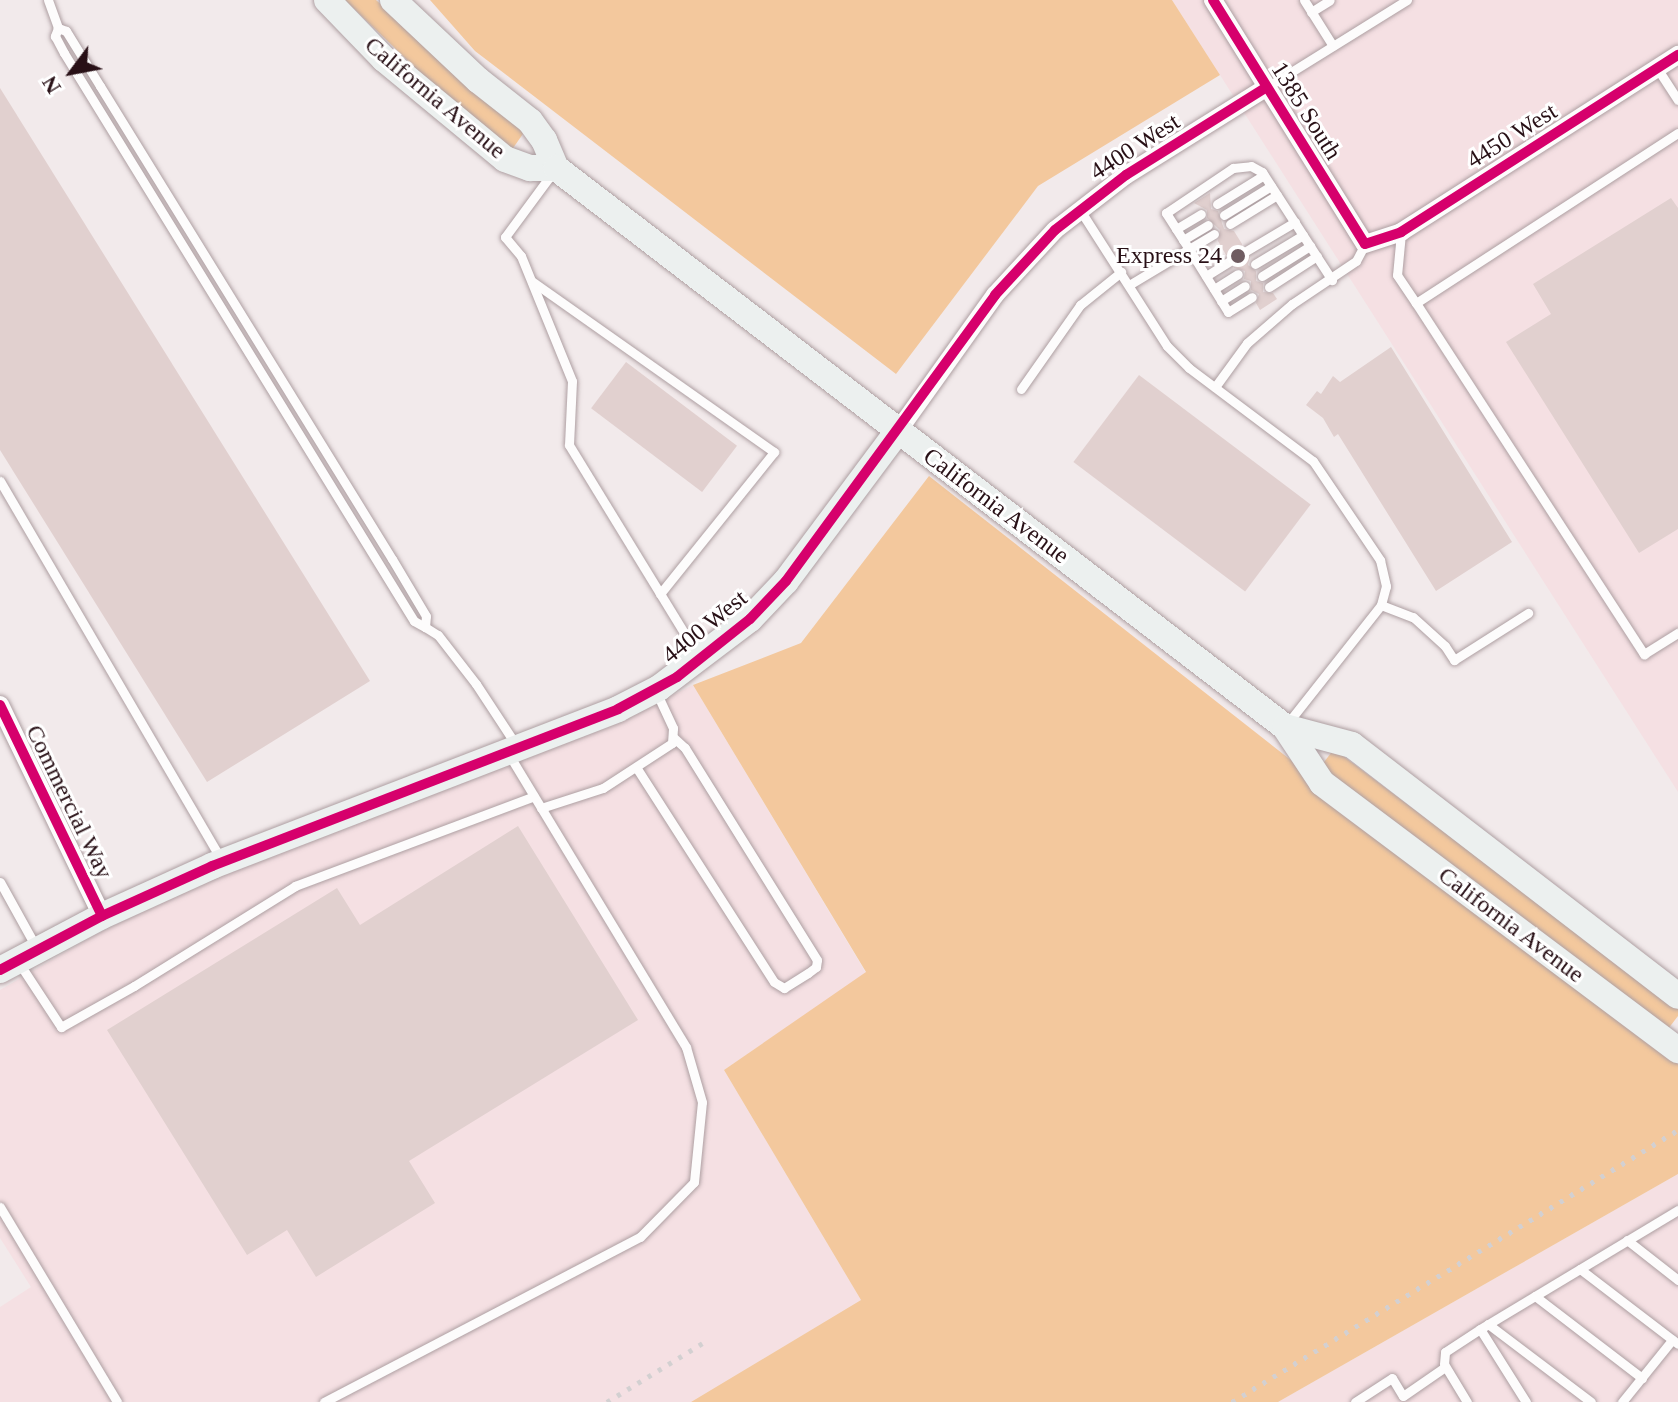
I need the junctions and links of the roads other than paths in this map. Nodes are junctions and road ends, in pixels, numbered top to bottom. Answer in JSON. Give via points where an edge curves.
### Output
{"nodes":[{"id":1,"x":48,"y":0,"type":"edge"},
{"id":2,"x":327,"y":0,"type":"edge"},
{"id":3,"x":393,"y":0,"type":"edge"},
{"id":4,"x":1213,"y":0,"type":"edge"},
{"id":5,"x":1304,"y":0,"type":"edge"},
{"id":6,"x":1330,"y":0,"type":"edge"},
{"id":7,"x":1407,"y":0,"type":"edge"},
{"id":8,"x":1311,"y":12,"type":"junction"},
{"id":9,"x":1333,"y":46,"type":"junction"},
{"id":10,"x":1678,"y":55,"type":"edge"},
{"id":11,"x":1657,"y":68,"type":"junction"},
{"id":12,"x":1267,"y":87,"type":"junction"},
{"id":13,"x":1678,"y":100,"type":"edge"},
{"id":14,"x":1678,"y":133,"type":"edge"},
{"id":15,"x":556,"y":168,"type":"junction"},
{"id":16,"x":1264,"y":175,"type":"junction"},
{"id":17,"x":1271,"y":186,"type":"junction"},
{"id":18,"x":1277,"y":195,"type":"junction"},
{"id":19,"x":1217,"y":204,"type":"dead end"},
{"id":20,"x":1079,"y":210,"type":"junction"},
{"id":21,"x":1201,"y":214,"type":"dead end"},
{"id":22,"x":1224,"y":215,"type":"dead end"},
{"id":23,"x":1295,"y":222,"type":"junction"},
{"id":24,"x":1230,"y":224,"type":"dead end"},
{"id":25,"x":1208,"y":225,"type":"dead end"},
{"id":26,"x":1176,"y":229,"type":"junction"},
{"id":27,"x":1401,"y":232,"type":"junction"},
{"id":28,"x":1214,"y":234,"type":"dead end"},
{"id":29,"x":1303,"y":235,"type":"junction"},
{"id":30,"x":1183,"y":240,"type":"junction"},
{"id":31,"x":1365,"y":244,"type":"junction"},
{"id":32,"x":1310,"y":246,"type":"junction"},
{"id":33,"x":1189,"y":249,"type":"junction"},
{"id":34,"x":1246,"y":251,"type":"dead end"},
{"id":35,"x":1317,"y":256,"type":"junction"},
{"id":36,"x":1230,"y":261,"type":"dead end"},
{"id":37,"x":1255,"y":264,"type":"dead end"},
{"id":38,"x":1121,"y":272,"type":"junction"},
{"id":39,"x":1238,"y":274,"type":"dead end"},
{"id":40,"x":1206,"y":276,"type":"junction"},
{"id":41,"x":1262,"y":276,"type":"dead end"},
{"id":42,"x":531,"y":280,"type":"junction"},
{"id":43,"x":1332,"y":280,"type":"junction"},
{"id":44,"x":1129,"y":285,"type":"junction"},
{"id":45,"x":1245,"y":286,"type":"dead end"},
{"id":46,"x":1269,"y":287,"type":"dead end"},
{"id":47,"x":1214,"y":289,"type":"junction"},
{"id":48,"x":1252,"y":297,"type":"dead end"},
{"id":49,"x":1221,"y":301,"type":"junction"},
{"id":50,"x":1416,"y":303,"type":"junction"},
{"id":51,"x":1215,"y":387,"type":"junction"},
{"id":52,"x":1021,"y":389,"type":"dead end"},
{"id":53,"x":898,"y":431,"type":"junction"},
{"id":54,"x":0,"y":482,"type":"edge"},
{"id":55,"x":660,"y":594,"type":"junction"},
{"id":56,"x":1381,"y":605,"type":"junction"},
{"id":57,"x":1528,"y":613,"type":"dead end"},
{"id":58,"x":1678,"y":633,"type":"edge"},
{"id":59,"x":701,"y":660,"type":"junction"},
{"id":60,"x":655,"y":690,"type":"junction"},
{"id":61,"x":0,"y":705,"type":"edge"},
{"id":62,"x":1285,"y":727,"type":"junction"},
{"id":63,"x":674,"y":738,"type":"junction"},
{"id":64,"x":513,"y":750,"type":"junction"},
{"id":65,"x":636,"y":767,"type":"junction"},
{"id":66,"x":534,"y":796,"type":"junction"},
{"id":67,"x":541,"y":808,"type":"junction"},
{"id":68,"x":222,"y":862,"type":"junction"},
{"id":69,"x":0,"y":882,"type":"edge"},
{"id":70,"x":102,"y":916,"type":"junction"},
{"id":71,"x":19,"y":960,"type":"edge"},
{"id":72,"x":1678,"y":996,"type":"edge"},
{"id":73,"x":1678,"y":1050,"type":"edge"},
{"id":74,"x":0,"y":1207,"type":"edge"},
{"id":75,"x":1676,"y":1214,"type":"edge"},
{"id":76,"x":1627,"y":1240,"type":"junction"},
{"id":77,"x":1580,"y":1269,"type":"junction"},
{"id":78,"x":1678,"y":1280,"type":"edge"},
{"id":79,"x":1535,"y":1296,"type":"junction"},
{"id":80,"x":1484,"y":1326,"type":"junction"},
{"id":81,"x":1675,"y":1342,"type":"edge"},
{"id":82,"x":1445,"y":1367,"type":"junction"},
{"id":83,"x":1642,"y":1378,"type":"junction"},
{"id":84,"x":1405,"y":1399,"type":"edge"},
{"id":85,"x":117,"y":1402,"type":"edge"},
{"id":86,"x":324,"y":1402,"type":"edge"},
{"id":87,"x":1355,"y":1402,"type":"edge"},
{"id":88,"x":1467,"y":1402,"type":"edge"},
{"id":89,"x":1526,"y":1402,"type":"edge"},
{"id":90,"x":1591,"y":1402,"type":"edge"},
{"id":91,"x":1622,"y":1402,"type":"edge"}],
"edges":[{"from":1,"to":64,"type":"lane","via":[[64,53],[280,406],[414,621],[438,635],[476,684]]},
{"from":2,"to":15,"type":"main road","name":"California Avenue","via":[[384,59],[505,159],[530,168]]},
{"from":3,"to":15,"type":"main road","name":"California Avenue","via":[[530,121]]},
{"from":4,"to":12,"type":"street","name":"1385 South"},
{"from":5,"to":8,"type":"lane"},
{"from":6,"to":8,"type":"lane"},
{"from":7,"to":9,"type":"lane"},
{"from":8,"to":9,"type":"lane"},
{"from":9,"to":12,"type":"lane"},
{"from":10,"to":11,"type":"street","name":"4450 West"},
{"from":11,"to":13,"type":"lane"},
{"from":11,"to":27,"type":"street","name":"4450 West"},
{"from":12,"to":20,"type":"street","name":"4400 West"},
{"from":12,"to":31,"type":"street","name":"1385 South"},
{"from":14,"to":50,"type":"lane"},
{"from":15,"to":42,"type":"lane","via":[[505,237]]},
{"from":15,"to":53,"type":"main road","name":"California Avenue"},
{"from":16,"to":17,"type":"lane"},
{"from":16,"to":19,"type":"lane"},
{"from":16,"to":26,"type":"lane","via":[[1251,166],[1233,168],[1166,213]]},
{"from":17,"to":18,"type":"lane"},
{"from":17,"to":22,"type":"lane"},
{"from":18,"to":23,"type":"lane"},
{"from":18,"to":24,"type":"lane"},
{"from":20,"to":38,"type":"lane"},
{"from":20,"to":53,"type":"street","name":"4400 West","via":[[995,295]]},
{"from":21,"to":26,"type":"lane"},
{"from":23,"to":29,"type":"lane"},
{"from":23,"to":34,"type":"lane"},
{"from":25,"to":30,"type":"lane"},
{"from":26,"to":30,"type":"lane"},
{"from":27,"to":31,"type":"street","name":"4450 West"},
{"from":27,"to":50,"type":"lane","via":[[1397,275]]},
{"from":28,"to":33,"type":"lane"},
{"from":29,"to":32,"type":"lane"},
{"from":29,"to":37,"type":"lane"},
{"from":30,"to":33,"type":"lane"},
{"from":31,"to":43,"type":"lane","via":[[1356,261]]},
{"from":32,"to":35,"type":"lane"},
{"from":32,"to":41,"type":"lane"},
{"from":33,"to":40,"type":"lane"},
{"from":33,"to":44,"type":"lane"},
{"from":35,"to":43,"type":"lane"},
{"from":35,"to":46,"type":"lane"},
{"from":36,"to":40,"type":"lane"},
{"from":38,"to":44,"type":"lane"},
{"from":38,"to":52,"type":"lane","via":[[1080,305]]},
{"from":39,"to":47,"type":"lane"},
{"from":40,"to":47,"type":"lane"},
{"from":42,"to":55,"type":"lane","via":[[572,381],[569,445]]},
{"from":42,"to":55,"type":"lane","via":[[774,452]]},
{"from":43,"to":51,"type":"lane","via":[[1292,304],[1247,343]]},
{"from":44,"to":51,"type":"lane","via":[[1167,346]]},
{"from":45,"to":49,"type":"lane"},
{"from":47,"to":49,"type":"lane"},
{"from":48,"to":49,"type":"lane","via":[[1228,312]]},
{"from":50,"to":58,"type":"lane","via":[[1644,654]]},
{"from":51,"to":56,"type":"lane","via":[[1313,461],[1380,560],[1386,586]]},
{"from":53,"to":59,"type":"main road","name":"4400 West","via":[[786,581]]},
{"from":53,"to":62,"type":"main road","name":"California Avenue"},
{"from":54,"to":68,"type":"lane"},
{"from":55,"to":59,"type":"lane"},
{"from":56,"to":57,"type":"lane","via":[[1413,617],[1454,660]]},
{"from":56,"to":62,"type":"lane"},
{"from":59,"to":60,"type":"main road","name":"4400 West"},
{"from":60,"to":63,"type":"lane"},
{"from":60,"to":64,"type":"main road","name":"4400 West"},
{"from":61,"to":70,"type":"street","name":"Commercial Way"},
{"from":62,"to":72,"type":"main road","name":"California Avenue","via":[[1352,745]]},
{"from":62,"to":73,"type":"main road","name":"California Avenue","via":[[1322,783]]},
{"from":63,"to":65,"type":"lane"},
{"from":63,"to":65,"type":"lane","via":[[817,960],[816,967],[784,988],[774,982]]},
{"from":64,"to":66,"type":"lane"},
{"from":64,"to":68,"type":"main road","name":"4400 West"},
{"from":65,"to":67,"type":"lane","via":[[603,788]]},
{"from":66,"to":67,"type":"lane"},
{"from":66,"to":71,"type":"lane","via":[[295,886],[61,1027]]},
{"from":67,"to":86,"type":"lane","via":[[686,1047],[702,1102],[694,1182],[640,1237]]},
{"from":68,"to":70,"type":"main road","name":"4400 West"},
{"from":69,"to":71,"type":"lane"},
{"from":70,"to":71,"type":"main road","name":"4400 West"},
{"from":74,"to":85,"type":"lane"},
{"from":75,"to":76,"type":"lane"},
{"from":76,"to":77,"type":"lane"},
{"from":76,"to":78,"type":"lane"},
{"from":77,"to":79,"type":"lane"},
{"from":77,"to":81,"type":"lane"},
{"from":79,"to":80,"type":"lane"},
{"from":79,"to":83,"type":"lane"},
{"from":80,"to":82,"type":"lane","via":[[1445,1352]]},
{"from":80,"to":89,"type":"lane"},
{"from":80,"to":90,"type":"lane"},
{"from":81,"to":83,"type":"lane"},
{"from":82,"to":84,"type":"lane"},
{"from":82,"to":88,"type":"lane"},
{"from":83,"to":91,"type":"lane"},
{"from":84,"to":87,"type":"lane","via":[[1392,1378]]}]}
